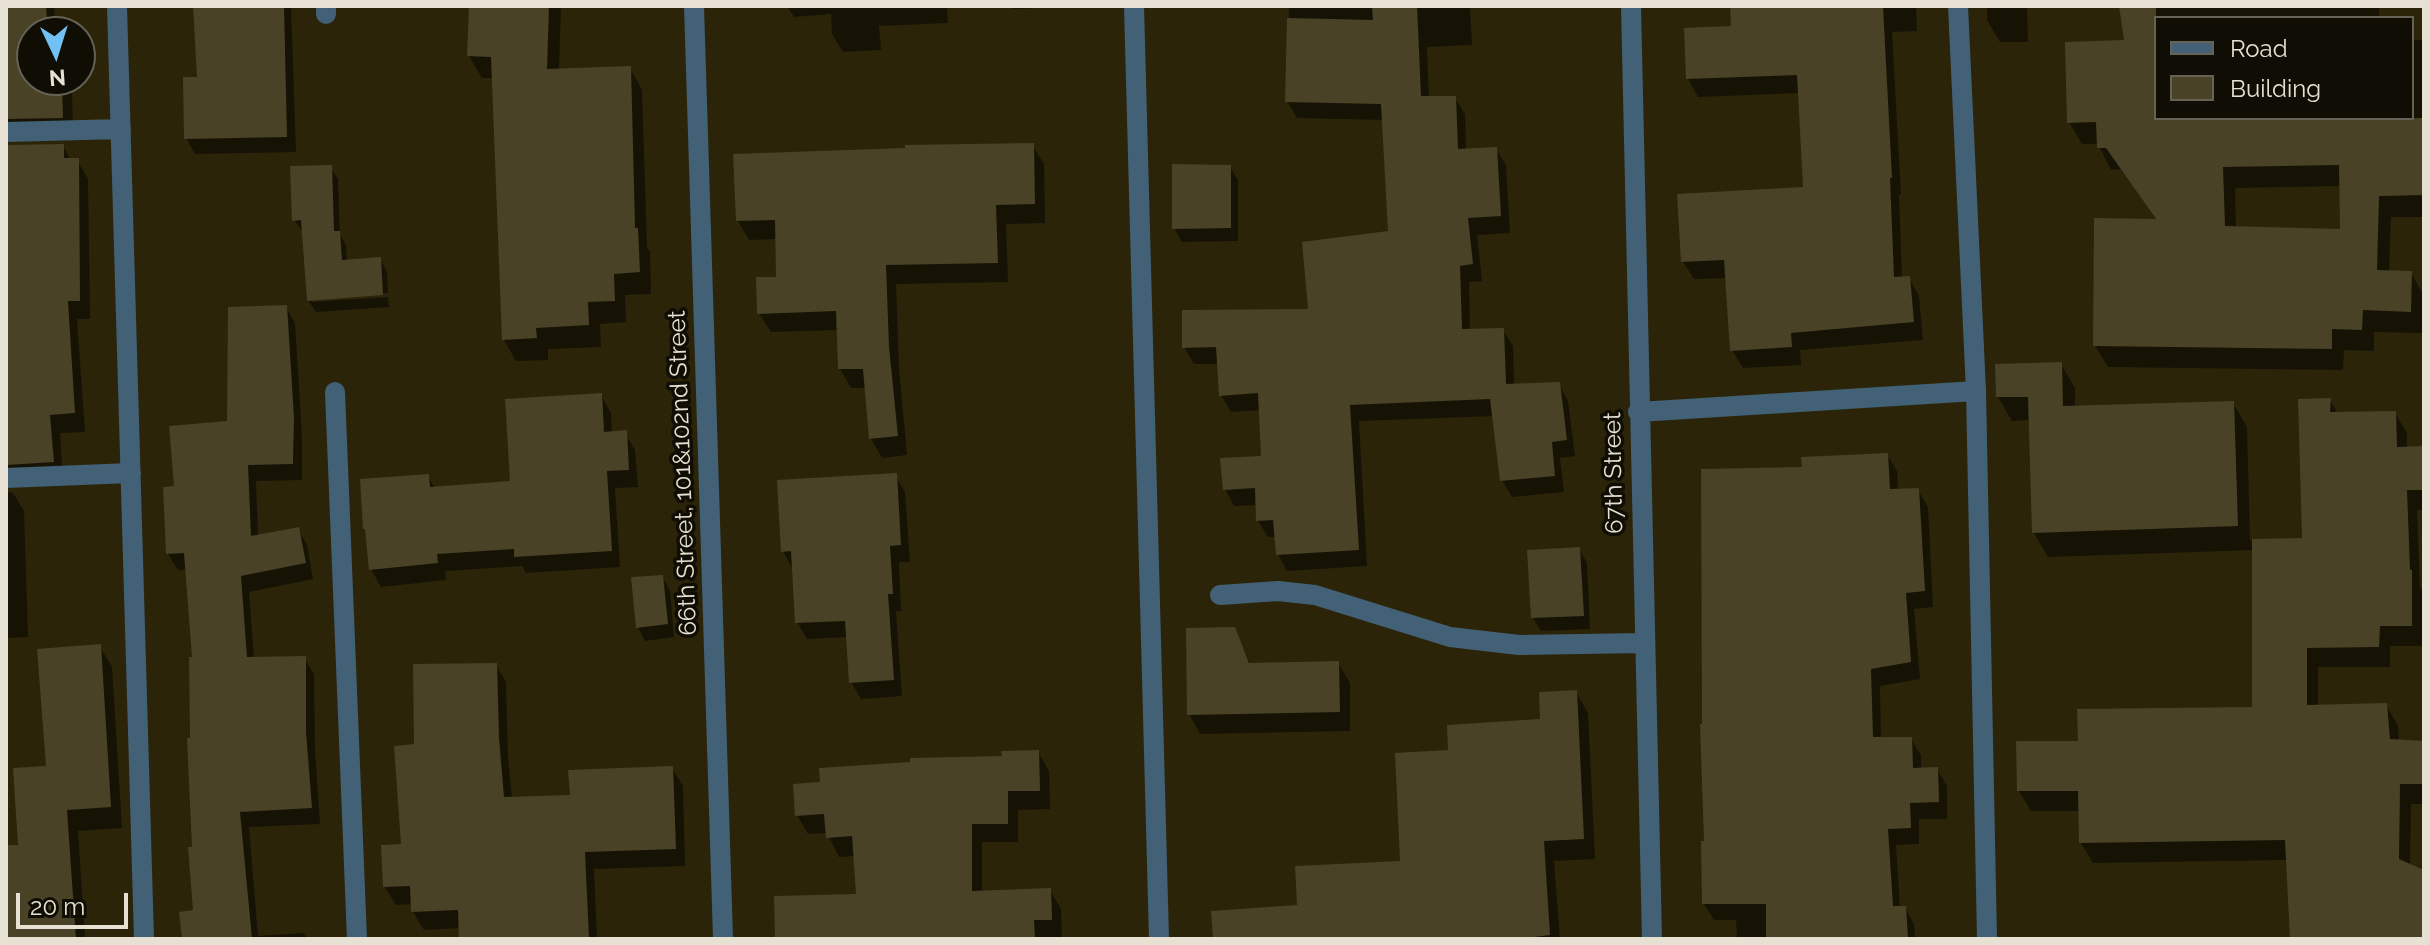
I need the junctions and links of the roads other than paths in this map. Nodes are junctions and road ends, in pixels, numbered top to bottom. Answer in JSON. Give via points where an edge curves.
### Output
{"nodes":[{"id":1,"x":117,"y":6,"type":"edge"},
{"id":2,"x":694,"y":6,"type":"edge"},
{"id":3,"x":1134,"y":6,"type":"edge"},
{"id":4,"x":1631,"y":6,"type":"edge"},
{"id":5,"x":1958,"y":6,"type":"edge"},
{"id":6,"x":121,"y":129,"type":"junction"},
{"id":7,"x":6,"y":132,"type":"edge"},
{"id":8,"x":1976,"y":391,"type":"junction"},
{"id":9,"x":335,"y":392,"type":"dead end"},
{"id":10,"x":1638,"y":412,"type":"junction"},
{"id":11,"x":131,"y":473,"type":"junction"},
{"id":12,"x":6,"y":478,"type":"edge"},
{"id":13,"x":1220,"y":595,"type":"dead end"},
{"id":14,"x":1644,"y":643,"type":"junction"},
{"id":15,"x":144,"y":939,"type":"edge"},
{"id":16,"x":357,"y":939,"type":"edge"},
{"id":17,"x":723,"y":939,"type":"edge"},
{"id":18,"x":1159,"y":939,"type":"edge"},
{"id":19,"x":1652,"y":939,"type":"edge"},
{"id":20,"x":1987,"y":939,"type":"edge"}],
"edges":[{"from":1,"to":6,"type":"street"},
{"from":2,"to":17,"type":"street","name":"66th Street, 101&102nd Street"},
{"from":3,"to":18,"type":"street"},
{"from":4,"to":10,"type":"street","name":"67th Street"},
{"from":5,"to":8,"type":"street"},
{"from":6,"to":7,"type":"street"},
{"from":6,"to":11,"type":"street"},
{"from":8,"to":10,"type":"street"},
{"from":8,"to":20,"type":"street"},
{"from":9,"to":16,"type":"street"},
{"from":10,"to":14,"type":"street","name":"67th Street"},
{"from":11,"to":12,"type":"street"},
{"from":11,"to":15,"type":"street"},
{"from":13,"to":14,"type":"street","via":[[1315,595],[1450,637],[1519,645]]},
{"from":14,"to":19,"type":"street","name":"67th Street"}]}
